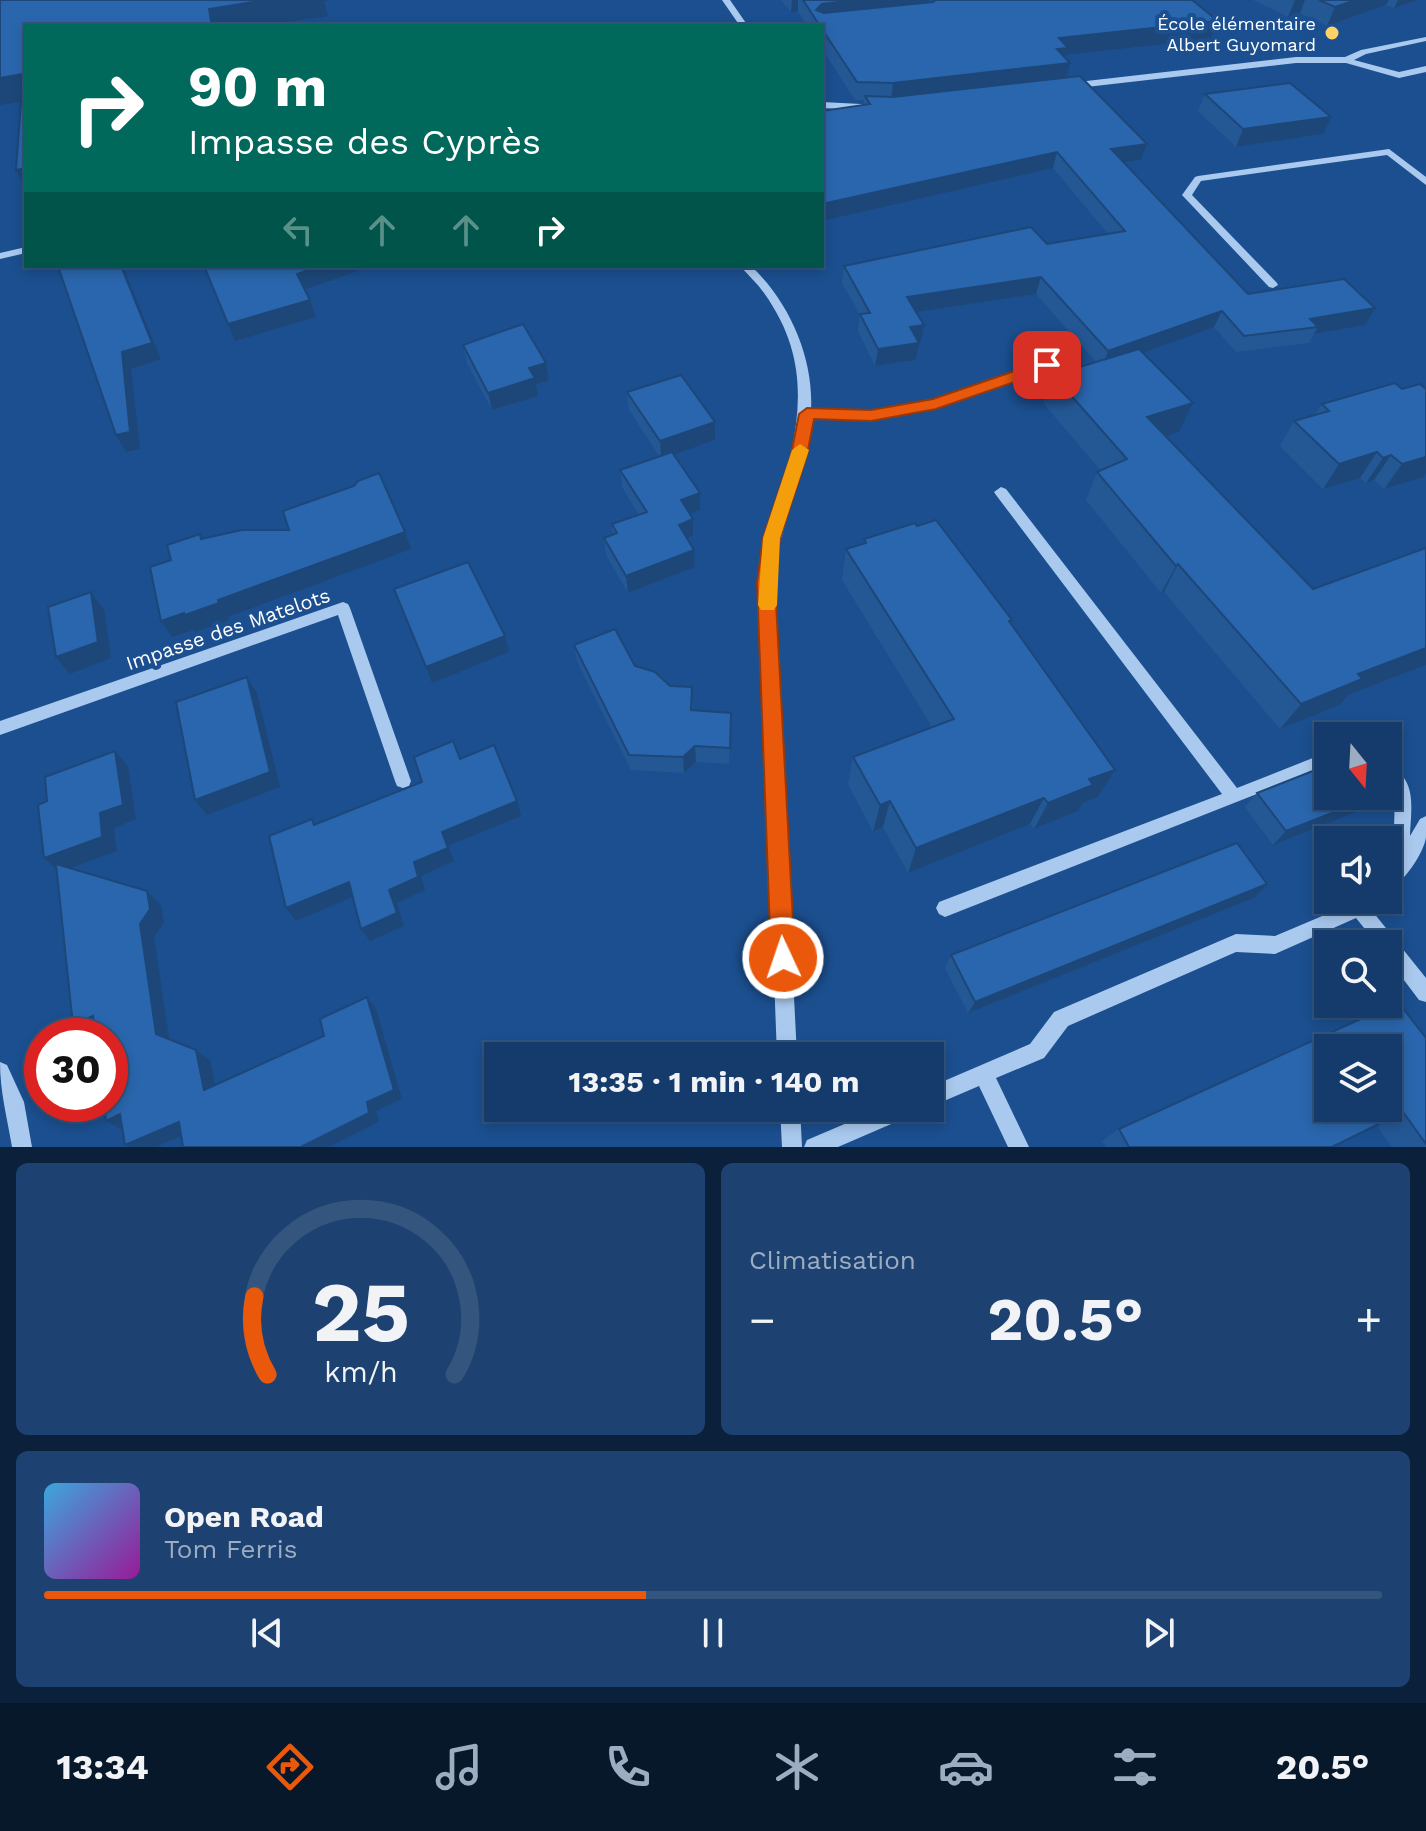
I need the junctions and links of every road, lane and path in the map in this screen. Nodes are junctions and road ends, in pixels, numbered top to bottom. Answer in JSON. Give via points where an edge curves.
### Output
{"nodes":[{"id":1,"x":726,"y":0,"type":"edge"},
{"id":2,"x":743,"y":24,"type":"edge"},
{"id":3,"x":1426,"y":39,"type":"edge"},
{"id":4,"x":1346,"y":60,"type":"junction"},
{"id":5,"x":1426,"y":69,"type":"edge"},
{"id":6,"x":1058,"y":88,"type":"edge"},
{"id":7,"x":824,"y":105,"type":"edge"},
{"id":8,"x":867,"y":107,"type":"edge"},
{"id":9,"x":1426,"y":182,"type":"edge"},
{"id":10,"x":24,"y":250,"type":"edge"},
{"id":11,"x":0,"y":256,"type":"edge"},
{"id":12,"x":747,"y":268,"type":"edge"},
{"id":13,"x":1273,"y":285,"type":"dead end"},
{"id":14,"x":1047,"y":365,"type":"dead end"},
{"id":15,"x":807,"y":414,"type":"junction"},
{"id":16,"x":1001,"y":492,"type":"dead end"},
{"id":17,"x":0,"y":728,"type":"edge"},
{"id":18,"x":1314,"y":765,"type":"edge"},
{"id":19,"x":403,"y":781,"type":"dead end"},
{"id":20,"x":1402,"y":789,"type":"edge"},
{"id":21,"x":1234,"y":797,"type":"junction"},
{"id":22,"x":1426,"y":824,"type":"edge"},
{"id":23,"x":1402,"y":830,"type":"edge"},
{"id":24,"x":1402,"y":867,"type":"edge"},
{"id":25,"x":945,"y":908,"type":"dead end"},
{"id":26,"x":1342,"y":914,"type":"edge"},
{"id":27,"x":1402,"y":962,"type":"edge"},
{"id":28,"x":1426,"y":993,"type":"edge"},
{"id":29,"x":786,"y":1042,"type":"edge"},
{"id":30,"x":0,"y":1072,"type":"edge"},
{"id":31,"x":983,"y":1073,"type":"junction"},
{"id":32,"x":944,"y":1091,"type":"edge"},
{"id":33,"x":791,"y":1122,"type":"edge"},
{"id":34,"x":872,"y":1122,"type":"edge"},
{"id":35,"x":22,"y":1147,"type":"edge"},
{"id":36,"x":792,"y":1147,"type":"edge"},
{"id":37,"x":814,"y":1147,"type":"edge"},
{"id":38,"x":1019,"y":1147,"type":"edge"}],
"edges":[{"from":1,"to":2,"type":"street"},
{"from":3,"to":4,"type":"street"},
{"from":4,"to":5,"type":"street","via":[[1399,75]]},
{"from":4,"to":6,"type":"street","via":[[1264,62]]},
{"from":7,"to":8,"type":"street"},
{"from":9,"to":13,"type":"street","via":[[1389,152],[1198,179],[1187,195]]},
{"from":10,"to":11,"type":"street"},
{"from":12,"to":15,"type":"street","via":[[777,303],[802,359]]},
{"from":14,"to":15,"type":"street","via":[[936,404],[871,416]]},
{"from":15,"to":29,"type":"street","via":[[771,538],[766,583]]},
{"from":16,"to":21,"type":"street"},
{"from":17,"to":19,"type":"street","name":"Impasse des Matelots","via":[[343,608]]},
{"from":18,"to":21,"type":"street"},
{"from":20,"to":23,"type":"street"},
{"from":21,"to":25,"type":"street"},
{"from":22,"to":24,"type":"street"},
{"from":26,"to":31,"type":"street","via":[[1275,945],[1236,943],[1061,1019],[1037,1051]]},
{"from":27,"to":28,"type":"street"},
{"from":30,"to":35,"type":"street","via":[[14,1102]]},
{"from":31,"to":32,"type":"street"},
{"from":31,"to":38,"type":"street"},
{"from":33,"to":36,"type":"street"},
{"from":34,"to":37,"type":"street"}]}
